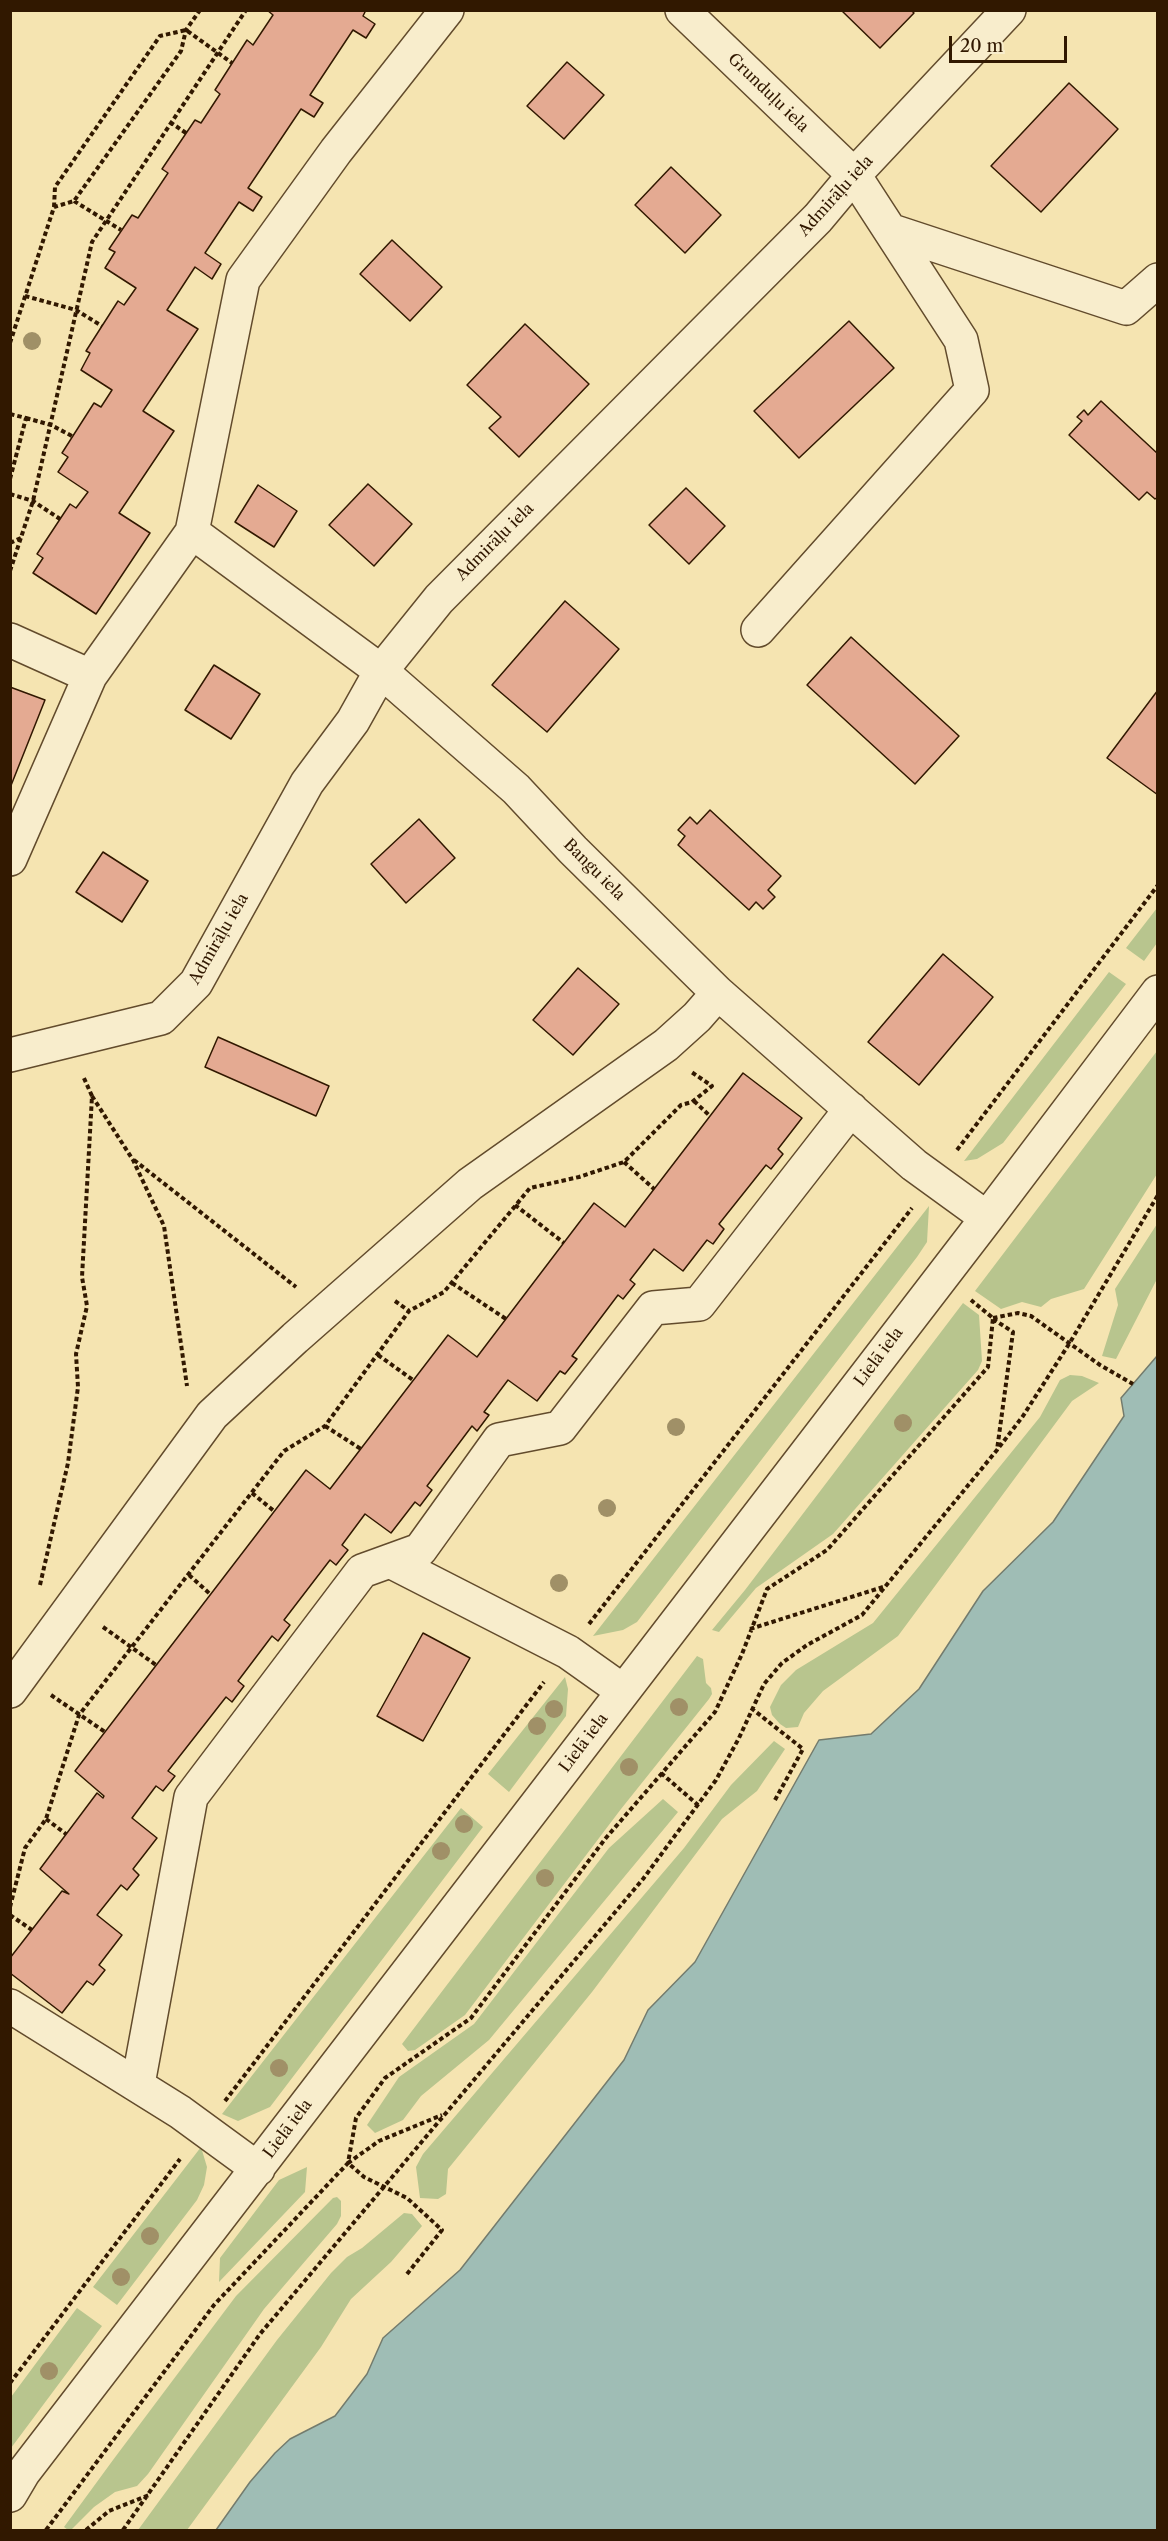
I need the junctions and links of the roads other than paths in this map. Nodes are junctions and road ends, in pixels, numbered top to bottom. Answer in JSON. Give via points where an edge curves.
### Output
{"nodes":[{"id":1,"x":447,"y":10,"type":"edge"},
{"id":2,"x":682,"y":10,"type":"edge"},
{"id":3,"x":1009,"y":10,"type":"edge"},
{"id":4,"x":854,"y":175,"type":"junction"},
{"id":5,"x":892,"y":231,"type":"junction"},
{"id":6,"x":1158,"y":280,"type":"edge"},
{"id":7,"x":192,"y":532,"type":"junction"},
{"id":8,"x":758,"y":630,"type":"dead end"},
{"id":9,"x":10,"y":640,"type":"edge"},
{"id":10,"x":381,"y":671,"type":"junction"},
{"id":11,"x":90,"y":676,"type":"junction"},
{"id":12,"x":10,"y":859,"type":"edge"},
{"id":13,"x":1158,"y":992,"type":"edge"},
{"id":14,"x":718,"y":993,"type":"junction"},
{"id":15,"x":10,"y":1055,"type":"edge"},
{"id":16,"x":851,"y":1109,"type":"junction"},
{"id":17,"x":987,"y":1218,"type":"junction"},
{"id":18,"x":390,"y":1561,"type":"junction"},
{"id":19,"x":10,"y":1690,"type":"edge"},
{"id":20,"x":623,"y":1691,"type":"junction"},
{"id":21,"x":10,"y":2006,"type":"edge"},
{"id":22,"x":138,"y":2084,"type":"junction"},
{"id":23,"x":258,"y":2169,"type":"junction"},
{"id":24,"x":10,"y":2495,"type":"edge"}],
"edges":[{"from":1,"to":7,"type":"street","via":[[336,151],[243,279]]},
{"from":2,"to":4,"type":"street","name":"Grunduļu iela"},
{"from":3,"to":4,"type":"street","name":"Admirāļu iela"},
{"from":4,"to":5,"type":"street","name":"Grunduļu iela"},
{"from":4,"to":10,"type":"street","name":"Admirāļu iela","via":[[818,218],[439,599]]},
{"from":5,"to":6,"type":"street","via":[[1126,308]]},
{"from":5,"to":8,"type":"street","name":"Grunduļu iela","via":[[961,340],[972,390]]},
{"from":7,"to":10,"type":"street","name":"Bangu iela"},
{"from":7,"to":11,"type":"street"},
{"from":9,"to":11,"type":"street"},
{"from":10,"to":14,"type":"street","name":"Bangu iela","via":[[516,789]]},
{"from":10,"to":15,"type":"street","name":"Admirāļu iela","via":[[353,721],[307,783],[196,983],[160,1018]]},
{"from":11,"to":12,"type":"street"},
{"from":13,"to":17,"type":"street","name":"Lielā iela"},
{"from":14,"to":16,"type":"street","name":"Bangu iela"},
{"from":14,"to":19,"type":"street","via":[[660,1049],[470,1184],[212,1415]]},
{"from":16,"to":17,"type":"street","name":"Bangu iela","via":[[914,1165]]},
{"from":16,"to":18,"type":"street","via":[[699,1304],[653,1308],[560,1428],[499,1440],[420,1550]]},
{"from":17,"to":20,"type":"street","name":"Lielā iela"},
{"from":18,"to":20,"type":"street","via":[[568,1652]]},
{"from":18,"to":22,"type":"street","via":[[362,1571],[191,1797]]},
{"from":20,"to":23,"type":"street","name":"Lielā iela"},
{"from":21,"to":22,"type":"street"},
{"from":22,"to":23,"type":"street"},
{"from":23,"to":24,"type":"street","name":"Lielā iela"}]}
